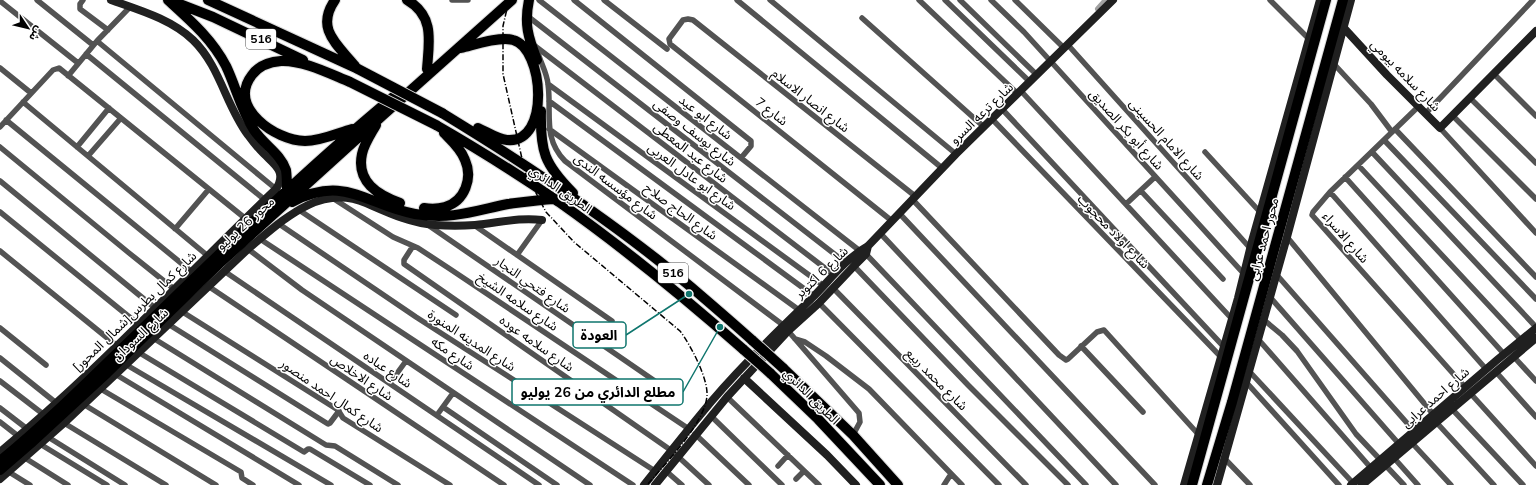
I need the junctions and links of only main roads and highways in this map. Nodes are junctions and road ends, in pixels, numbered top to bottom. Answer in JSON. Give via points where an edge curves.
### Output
{"nodes":[{"id":1,"x":169,"y":0,"type":"edge"},
{"id":2,"x":208,"y":0,"type":"edge"},
{"id":3,"x":335,"y":0,"type":"edge"},
{"id":4,"x":407,"y":0,"type":"edge"},
{"id":5,"x":505,"y":0,"type":"edge"},
{"id":6,"x":512,"y":0,"type":"edge"},
{"id":7,"x":530,"y":0,"type":"edge"},
{"id":8,"x":1326,"y":0,"type":"edge"},
{"id":9,"x":1343,"y":0,"type":"edge"},
{"id":10,"x":459,"y":49,"type":"junction"},
{"id":11,"x":358,"y":69,"type":"junction"},
{"id":12,"x":427,"y":69,"type":"junction"},
{"id":13,"x":350,"y":82,"type":"junction"},
{"id":14,"x":442,"y":113,"type":"junction"},
{"id":15,"x":382,"y":116,"type":"junction"},
{"id":16,"x":436,"y":124,"type":"junction"},
{"id":17,"x":356,"y":128,"type":"junction"},
{"id":18,"x":564,"y":188,"type":"junction"},
{"id":19,"x":287,"y":191,"type":"junction"},
{"id":20,"x":556,"y":200,"type":"junction"},
{"id":21,"x":283,"y":206,"type":"junction"},
{"id":22,"x":0,"y":461,"type":"edge"},
{"id":23,"x":4,"y":471,"type":"edge"},
{"id":24,"x":880,"y":485,"type":"edge"},
{"id":25,"x":898,"y":485,"type":"edge"},
{"id":26,"x":1192,"y":485,"type":"edge"},
{"id":27,"x":1207,"y":485,"type":"edge"}],
"edges":[{"from":1,"to":13,"type":"highway","name":"الطريق الدائري","number":"516","via":[[213,16]]},
{"from":1,"to":19,"type":"highway","via":[[206,35],[220,55],[254,130],[283,163],[287,176]]},
{"from":2,"to":11,"type":"highway","name":"الطريق الدائري","number":"516"},
{"from":3,"to":11,"type":"highway","via":[[327,15],[328,30]]},
{"from":4,"to":12,"type":"highway","via":[[417,7],[427,24],[430,45]]},
{"from":5,"to":12,"type":"highway","name":"محور 26 يوليو"},
{"from":6,"to":10,"type":"highway","name":"محور 26 يوليو"},
{"from":7,"to":18,"type":"highway","via":[[526,23],[542,82],[542,145],[546,158]]},
{"from":8,"to":26,"type":"highway","name":"محور احمد عرابى"},
{"from":9,"to":27,"type":"highway","name":"محور احمد عرابى"},
{"from":10,"to":14,"type":"highway","via":[[503,40],[513,40],[521,45],[531,61],[536,78],[536,114],[532,127],[524,135],[519,139],[507,140]]},
{"from":10,"to":15,"type":"highway","name":"محور 26 يوليو"},
{"from":11,"to":14,"type":"highway","name":"الطريق الدائري","number":"516","bridge":true},
{"from":12,"to":17,"type":"highway","name":"محور 26 يوليو"},
{"from":13,"to":16,"type":"highway","name":"الطريق الدائري","number":"516","bridge":true},
{"from":13,"to":17,"type":"highway","via":[[300,63],[273,62],[256,69],[246,86],[245,95],[258,121],[270,131],[285,138],[314,140]]},
{"from":14,"to":18,"type":"highway","name":"الطريق الدائري","number":"516"},
{"from":15,"to":16,"type":"highway","via":[[362,153],[364,177],[370,187],[380,195],[419,208],[437,209],[455,202],[462,196],[469,178],[468,168],[460,151]]},
{"from":15,"to":21,"type":"highway","name":"محور 26 يوليو"},
{"from":16,"to":20,"type":"highway","name":"الطريق الدائري","number":"516"},
{"from":17,"to":19,"type":"highway","name":"محور 26 يوليو"},
{"from":18,"to":25,"type":"highway","name":"الطريق الدائري","number":"516","bridge":true,"via":[[691,287],[753,341],[853,435]]},
{"from":19,"to":22,"type":"highway","name":"محور 26 يوليو","via":[[44,423]]},
{"from":20,"to":21,"type":"highway","via":[[530,201],[467,214],[433,216],[399,210],[347,191],[330,190],[311,194]]},
{"from":20,"to":24,"type":"highway","name":"الطريق الدائري","number":"516","bridge":true,"via":[[685,298],[770,373],[823,424]]},
{"from":21,"to":23,"type":"highway","name":"محور 26 يوليو","via":[[221,262]]}]}
